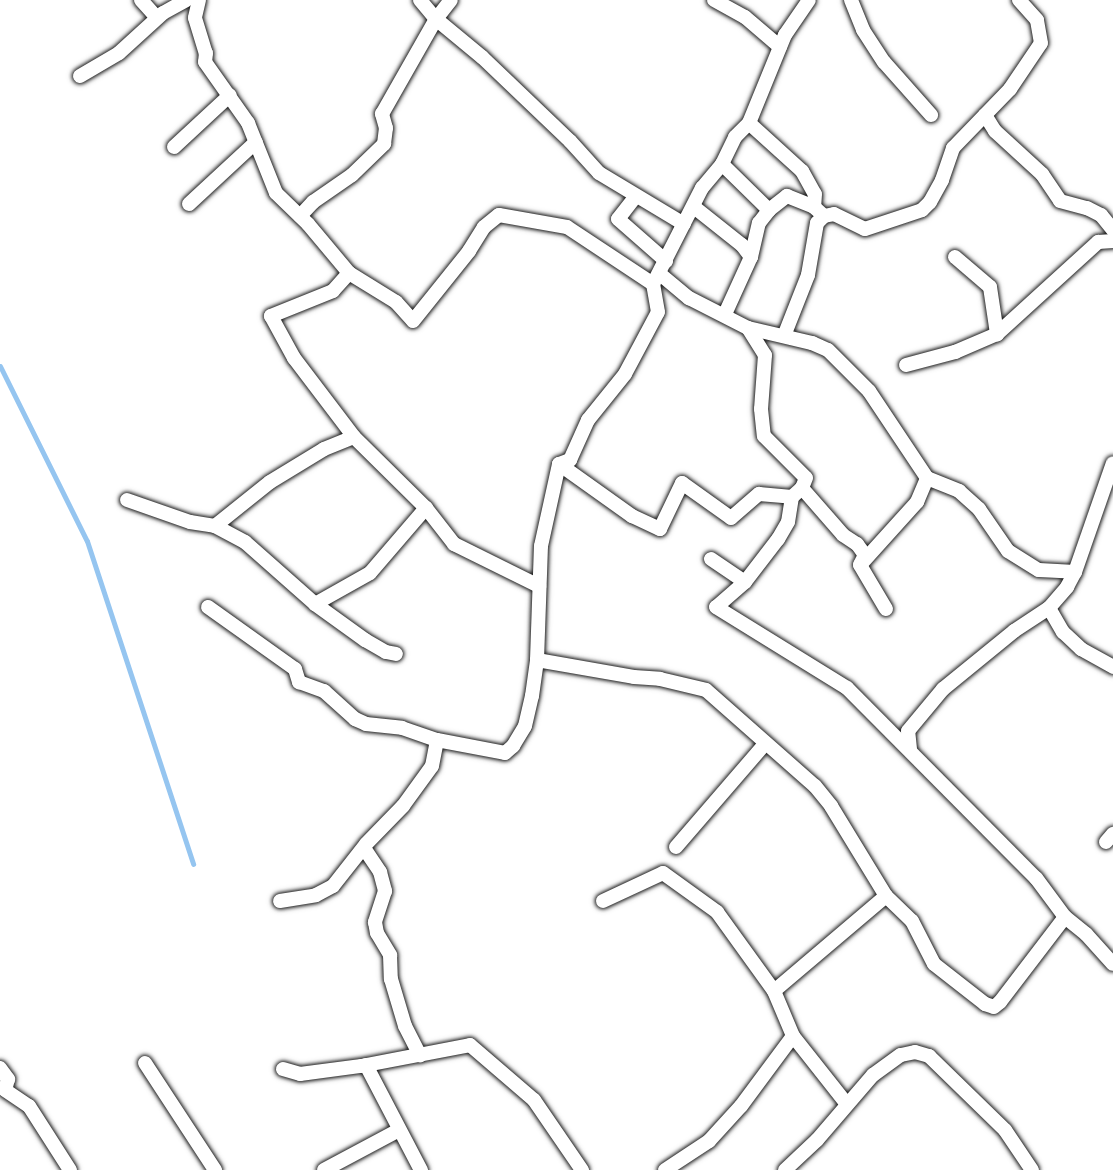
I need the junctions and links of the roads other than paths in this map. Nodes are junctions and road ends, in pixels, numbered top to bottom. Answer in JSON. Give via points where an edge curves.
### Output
{"nodes":[{"id":1,"x":141,"y":0,"type":"edge"},
{"id":2,"x":186,"y":0,"type":"edge"},
{"id":3,"x":200,"y":0,"type":"edge"},
{"id":4,"x":420,"y":0,"type":"edge"},
{"id":5,"x":451,"y":0,"type":"edge"},
{"id":6,"x":714,"y":0,"type":"edge"},
{"id":7,"x":809,"y":0,"type":"edge"},
{"id":8,"x":851,"y":0,"type":"edge"},
{"id":9,"x":1019,"y":0,"type":"edge"},
{"id":10,"x":157,"y":18,"type":"junction"},
{"id":11,"x":436,"y":19,"type":"junction"},
{"id":12,"x":780,"y":47,"type":"junction"},
{"id":13,"x":80,"y":76,"type":"dead end"},
{"id":14,"x":230,"y":95,"type":"junction"},
{"id":15,"x":931,"y":115,"type":"dead end"},
{"id":16,"x":985,"y":116,"type":"junction"},
{"id":17,"x":749,"y":123,"type":"junction"},
{"id":18,"x":256,"y":142,"type":"junction"},
{"id":19,"x":174,"y":147,"type":"dead end"},
{"id":20,"x":722,"y":164,"type":"junction"},
{"id":21,"x":636,"y":196,"type":"junction"},
{"id":22,"x":189,"y":204,"type":"dead end"},
{"id":23,"x":694,"y":207,"type":"junction"},
{"id":24,"x":768,"y":210,"type":"junction"},
{"id":25,"x":819,"y":211,"type":"junction"},
{"id":26,"x":300,"y":216,"type":"junction"},
{"id":27,"x":684,"y":224,"type":"junction"},
{"id":28,"x":1113,"y":230,"type":"edge"},
{"id":29,"x":1113,"y":241,"type":"edge"},
{"id":30,"x":751,"y":257,"type":"junction"},
{"id":31,"x":955,"y":257,"type":"dead end"},
{"id":32,"x":349,"y":273,"type":"junction"},
{"id":33,"x":660,"y":273,"type":"junction"},
{"id":34,"x":725,"y":314,"type":"junction"},
{"id":35,"x":748,"y":328,"type":"junction"},
{"id":36,"x":997,"y":334,"type":"junction"},
{"id":37,"x":784,"y":336,"type":"junction"},
{"id":38,"x":906,"y":365,"type":"dead end"},
{"id":39,"x":354,"y":437,"type":"junction"},
{"id":40,"x":1113,"y":463,"type":"edge"},
{"id":41,"x":559,"y":464,"type":"junction"},
{"id":42,"x":927,"y":478,"type":"junction"},
{"id":43,"x":797,"y":493,"type":"junction"},
{"id":44,"x":127,"y":500,"type":"dead end"},
{"id":45,"x":426,"y":508,"type":"junction"},
{"id":46,"x":215,"y":526,"type":"junction"},
{"id":47,"x":711,"y":559,"type":"dead end"},
{"id":48,"x":860,"y":565,"type":"junction"},
{"id":49,"x":1075,"y":572,"type":"junction"},
{"id":50,"x":745,"y":582,"type":"junction"},
{"id":51,"x":539,"y":586,"type":"junction"},
{"id":52,"x":315,"y":604,"type":"junction"},
{"id":53,"x":208,"y":607,"type":"dead end"},
{"id":54,"x":1049,"y":608,"type":"junction"},
{"id":55,"x":886,"y":609,"type":"dead end"},
{"id":56,"x":396,"y":654,"type":"dead end"},
{"id":57,"x":537,"y":660,"type":"junction"},
{"id":58,"x":1113,"y":667,"type":"edge"},
{"id":59,"x":437,"y":740,"type":"junction"},
{"id":60,"x":765,"y":744,"type":"junction"},
{"id":61,"x":910,"y":749,"type":"junction"},
{"id":62,"x":676,"y":847,"type":"dead end"},
{"id":63,"x":364,"y":848,"type":"junction"},
{"id":64,"x":886,"y":896,"type":"junction"},
{"id":65,"x":280,"y":901,"type":"dead end"},
{"id":66,"x":603,"y":901,"type":"dead end"},
{"id":67,"x":1065,"y":917,"type":"junction"},
{"id":68,"x":1113,"y":964,"type":"edge"},
{"id":69,"x":775,"y":991,"type":"junction"},
{"id":70,"x":793,"y":1036,"type":"junction"},
{"id":71,"x":419,"y":1055,"type":"junction"},
{"id":72,"x":145,"y":1063,"type":"dead end"},
{"id":73,"x":366,"y":1065,"type":"junction"},
{"id":74,"x":0,"y":1068,"type":"edge"},
{"id":75,"x":283,"y":1069,"type":"dead end"},
{"id":76,"x":2,"y":1091,"type":"edge"},
{"id":77,"x":846,"y":1103,"type":"junction"},
{"id":78,"x":399,"y":1130,"type":"junction"},
{"id":79,"x":70,"y":1170,"type":"edge"},
{"id":80,"x":215,"y":1170,"type":"edge"},
{"id":81,"x":324,"y":1170,"type":"edge"},
{"id":82,"x":421,"y":1170,"type":"edge"},
{"id":83,"x":582,"y":1170,"type":"edge"},
{"id":84,"x":664,"y":1170,"type":"edge"},
{"id":85,"x":785,"y":1170,"type":"edge"},
{"id":86,"x":1032,"y":1170,"type":"edge"}],
"edges":[{"from":1,"to":10,"type":"street"},
{"from":2,"to":10,"type":"street"},
{"from":3,"to":14,"type":"street","via":[[195,18],[205,62]]},
{"from":4,"to":11,"type":"street"},
{"from":5,"to":11,"type":"street"},
{"from":6,"to":12,"type":"street"},
{"from":7,"to":12,"type":"street"},
{"from":8,"to":15,"type":"street","via":[[863,30],[884,62]]},
{"from":9,"to":16,"type":"street","via":[[1037,20],[1041,43]]},
{"from":10,"to":13,"type":"street","via":[[119,53]]},
{"from":11,"to":21,"type":"street","via":[[498,72],[599,173]]},
{"from":11,"to":26,"type":"street","via":[[382,114],[384,144]]},
{"from":12,"to":17,"type":"street"},
{"from":14,"to":18,"type":"street"},
{"from":14,"to":19,"type":"street"},
{"from":16,"to":25,"type":"street","via":[[953,148],[942,180],[922,210],[865,229],[843,216]]},
{"from":16,"to":28,"type":"street","via":[[1042,174],[1060,201],[1101,215]]},
{"from":17,"to":20,"type":"street","via":[[735,137]]},
{"from":17,"to":25,"type":"street","via":[[802,171]]},
{"from":18,"to":22,"type":"street"},
{"from":18,"to":26,"type":"street","via":[[276,193]]},
{"from":20,"to":23,"type":"street","via":[[702,188]]},
{"from":20,"to":24,"type":"street"},
{"from":21,"to":27,"type":"street"},
{"from":21,"to":33,"type":"street","via":[[618,219]]},
{"from":23,"to":27,"type":"street"},
{"from":23,"to":30,"type":"street"},
{"from":24,"to":25,"type":"street","via":[[787,196]]},
{"from":24,"to":30,"type":"street","via":[[759,223]]},
{"from":25,"to":37,"type":"street","via":[[808,275]]},
{"from":26,"to":32,"type":"street"},
{"from":27,"to":33,"type":"street"},
{"from":29,"to":36,"type":"street","via":[[1098,242]]},
{"from":30,"to":34,"type":"street"},
{"from":31,"to":36,"type":"street","via":[[990,287]]},
{"from":32,"to":33,"type":"street","via":[[396,302],[413,321],[484,227],[499,215],[567,228]]},
{"from":32,"to":39,"type":"street","via":[[334,291],[271,316],[294,358]]},
{"from":33,"to":34,"type":"street","via":[[689,298]]},
{"from":33,"to":41,"type":"street","via":[[658,312],[625,374],[588,421],[570,460]]},
{"from":34,"to":35,"type":"street"},
{"from":35,"to":37,"type":"street"},
{"from":35,"to":43,"type":"street","via":[[765,355],[764,436],[806,478]]},
{"from":36,"to":38,"type":"street","via":[[956,352]]},
{"from":37,"to":42,"type":"street","via":[[828,350],[861,383]]},
{"from":39,"to":45,"type":"street"},
{"from":39,"to":46,"type":"street","via":[[324,449],[270,482]]},
{"from":40,"to":49,"type":"street"},
{"from":41,"to":43,"type":"street","via":[[632,516],[660,529],[682,483],[731,518],[760,494]]},
{"from":41,"to":51,"type":"street","via":[[541,546]]},
{"from":42,"to":48,"type":"street","via":[[917,502]]},
{"from":42,"to":49,"type":"street","via":[[959,491],[979,509],[1008,551],[1040,569]]},
{"from":43,"to":48,"type":"street","via":[[858,544],[865,555]]},
{"from":43,"to":50,"type":"street","via":[[783,531]]},
{"from":44,"to":46,"type":"street"},
{"from":45,"to":51,"type":"street","via":[[454,544]]},
{"from":45,"to":52,"type":"street","via":[[370,573]]},
{"from":46,"to":52,"type":"street","via":[[245,542]]},
{"from":47,"to":50,"type":"street"},
{"from":48,"to":55,"type":"street"},
{"from":49,"to":54,"type":"street"},
{"from":50,"to":61,"type":"street","via":[[716,607],[847,688]]},
{"from":51,"to":57,"type":"street"},
{"from":52,"to":56,"type":"street","via":[[365,640]]},
{"from":53,"to":59,"type":"street","via":[[295,669],[299,682],[324,691],[355,719]]},
{"from":54,"to":58,"type":"street","via":[[1063,632],[1081,649]]},
{"from":54,"to":61,"type":"street","via":[[943,689],[908,732]]},
{"from":57,"to":59,"type":"street","via":[[525,726],[505,753]]},
{"from":57,"to":60,"type":"street","via":[[706,690]]},
{"from":59,"to":63,"type":"street","via":[[432,766]]},
{"from":60,"to":62,"type":"street"},
{"from":60,"to":64,"type":"street","via":[[815,786],[831,806]]},
{"from":61,"to":67,"type":"street","via":[[1035,878]]},
{"from":63,"to":65,"type":"street","via":[[333,886],[316,895]]},
{"from":63,"to":71,"type":"street","via":[[386,891],[375,922],[377,933],[390,955],[391,979]]},
{"from":64,"to":67,"type":"street","via":[[912,921],[934,964],[993,1007]]},
{"from":64,"to":69,"type":"street"},
{"from":66,"to":69,"type":"street","via":[[663,873],[717,912]]},
{"from":67,"to":68,"type":"street"},
{"from":69,"to":70,"type":"street"},
{"from":70,"to":77,"type":"street"},
{"from":70,"to":84,"type":"street","via":[[709,1141]]},
{"from":71,"to":73,"type":"street"},
{"from":71,"to":83,"type":"street","via":[[470,1045],[534,1100]]},
{"from":72,"to":80,"type":"street"},
{"from":73,"to":75,"type":"street","via":[[300,1074]]},
{"from":73,"to":78,"type":"street"},
{"from":74,"to":76,"type":"street","via":[[8,1079]]},
{"from":76,"to":79,"type":"street","via":[[29,1106]]},
{"from":77,"to":85,"type":"street"},
{"from":77,"to":86,"type":"street","via":[[873,1074],[901,1055],[929,1055],[1004,1130]]},
{"from":78,"to":81,"type":"street"},
{"from":78,"to":82,"type":"street"}]}
